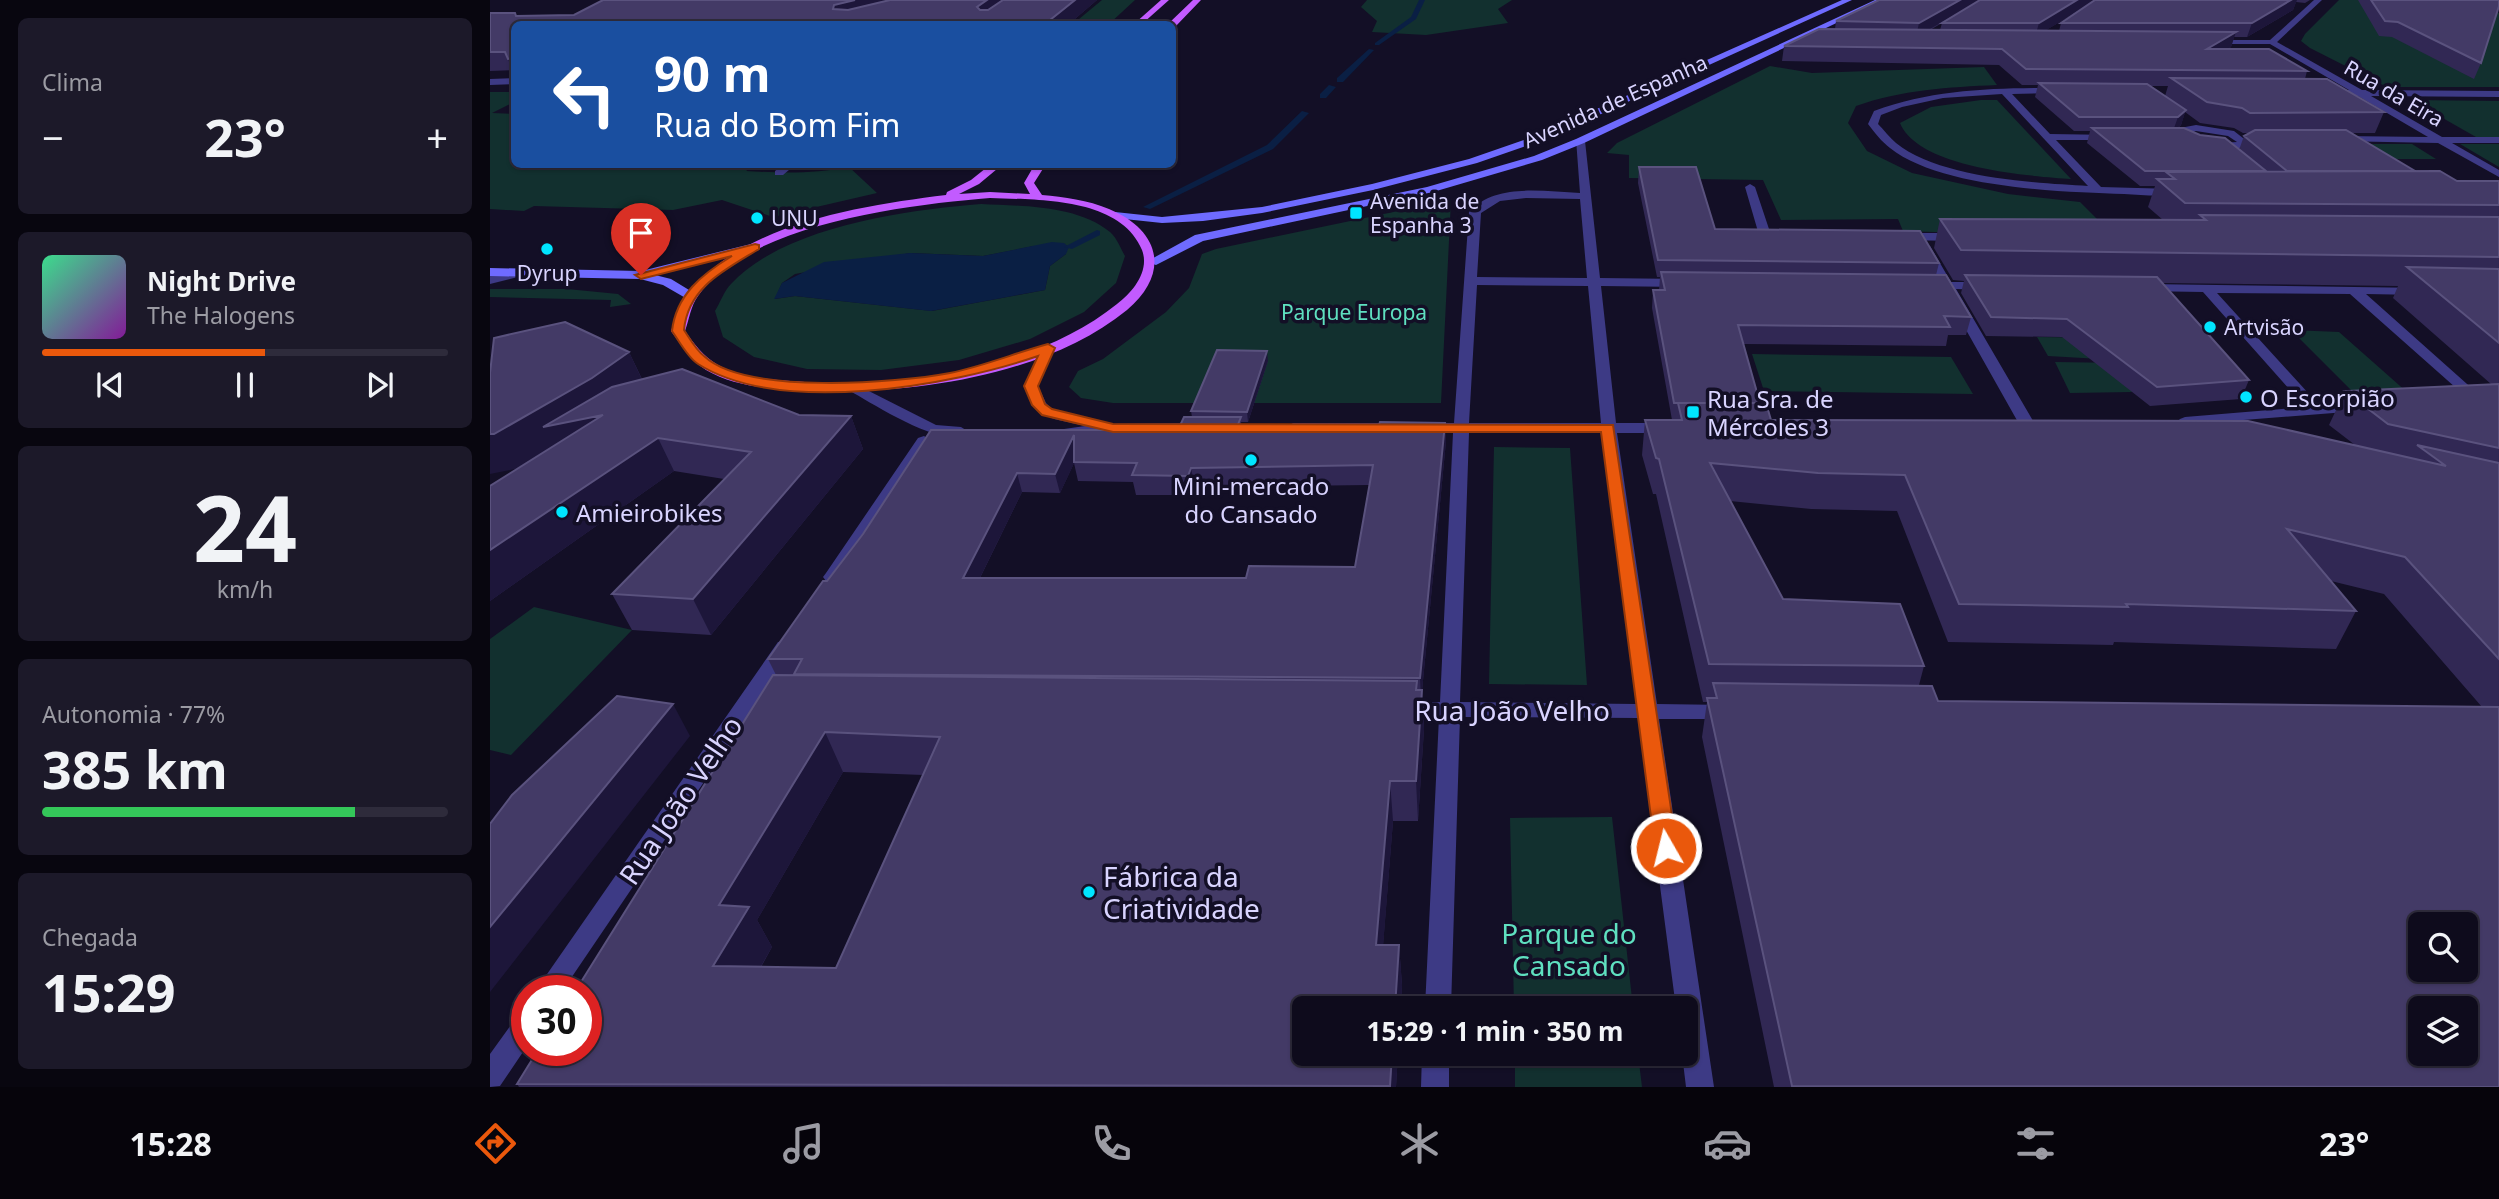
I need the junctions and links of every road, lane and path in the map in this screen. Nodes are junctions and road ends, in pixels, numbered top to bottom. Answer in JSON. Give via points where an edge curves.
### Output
{"nodes":[{"id":1,"x":1165,"y":0,"type":"edge"},
{"id":2,"x":1197,"y":0,"type":"edge"},
{"id":3,"x":1848,"y":0,"type":"edge"},
{"id":4,"x":1881,"y":0,"type":"edge"},
{"id":5,"x":2318,"y":0,"type":"edge"},
{"id":6,"x":2296,"y":6,"type":"dead end"},
{"id":7,"x":2309,"y":8,"type":"junction"},
{"id":8,"x":1141,"y":21,"type":"edge"},
{"id":9,"x":1176,"y":21,"type":"edge"},
{"id":10,"x":1802,"y":39,"type":"junction"},
{"id":11,"x":1823,"y":39,"type":"edge"},
{"id":12,"x":2203,"y":42,"type":"edge"},
{"id":13,"x":2272,"y":42,"type":"junction"},
{"id":14,"x":511,"y":81,"type":"edge"},
{"id":15,"x":490,"y":82,"type":"edge"},
{"id":16,"x":2004,"y":91,"type":"junction"},
{"id":17,"x":2069,"y":91,"type":"edge"},
{"id":18,"x":2321,"y":93,"type":"edge"},
{"id":19,"x":2362,"y":93,"type":"junction"},
{"id":20,"x":2499,"y":94,"type":"edge"},
{"id":21,"x":2186,"y":121,"type":"edge"},
{"id":22,"x":2196,"y":128,"type":"junction"},
{"id":23,"x":2048,"y":137,"type":"junction"},
{"id":24,"x":2127,"y":137,"type":"edge"},
{"id":25,"x":2167,"y":137,"type":"edge"},
{"id":26,"x":2181,"y":137,"type":"junction"},
{"id":27,"x":2242,"y":139,"type":"junction"},
{"id":28,"x":2255,"y":139,"type":"edge"},
{"id":29,"x":2334,"y":139,"type":"edge"},
{"id":30,"x":2440,"y":140,"type":"junction"},
{"id":31,"x":2499,"y":140,"type":"edge"},
{"id":32,"x":1580,"y":141,"type":"junction"},
{"id":33,"x":786,"y":168,"type":"edge"},
{"id":34,"x":993,"y":168,"type":"edge"},
{"id":35,"x":1038,"y":168,"type":"edge"},
{"id":36,"x":779,"y":173,"type":"dead end"},
{"id":37,"x":2499,"y":174,"type":"edge"},
{"id":38,"x":1751,"y":187,"type":"dead end"},
{"id":39,"x":2099,"y":191,"type":"junction"},
{"id":40,"x":2182,"y":192,"type":"edge"},
{"id":41,"x":1584,"y":196,"type":"junction"},
{"id":42,"x":946,"y":197,"type":"junction"},
{"id":43,"x":1038,"y":197,"type":"junction"},
{"id":44,"x":1115,"y":215,"type":"junction"},
{"id":45,"x":1793,"y":236,"type":"edge"},
{"id":46,"x":1891,"y":237,"type":"edge"},
{"id":47,"x":1919,"y":237,"type":"junction"},
{"id":48,"x":1971,"y":237,"type":"edge"},
{"id":49,"x":755,"y":247,"type":"junction"},
{"id":50,"x":1152,"y":262,"type":"junction"},
{"id":51,"x":490,"y":272,"type":"edge"},
{"id":52,"x":518,"y":273,"type":"junction"},
{"id":53,"x":641,"y":275,"type":"junction"},
{"id":54,"x":490,"y":280,"type":"edge"},
{"id":55,"x":1470,"y":281,"type":"junction"},
{"id":56,"x":1595,"y":282,"type":"junction"},
{"id":57,"x":1702,"y":283,"type":"edge"},
{"id":58,"x":1916,"y":285,"type":"edge"},
{"id":59,"x":1947,"y":285,"type":"junction"},
{"id":60,"x":2002,"y":286,"type":"edge"},
{"id":61,"x":2125,"y":288,"type":"edge"},
{"id":62,"x":2207,"y":289,"type":"junction"},
{"id":63,"x":2353,"y":290,"type":"junction"},
{"id":64,"x":2432,"y":291,"type":"edge"},
{"id":65,"x":689,"y":296,"type":"junction"},
{"id":66,"x":1048,"y":348,"type":"junction"},
{"id":67,"x":759,"y":382,"type":"junction"},
{"id":68,"x":722,"y":388,"type":"edge"},
{"id":69,"x":855,"y":388,"type":"junction"},
{"id":70,"x":2458,"y":402,"type":"edge"},
{"id":71,"x":2370,"y":407,"type":"edge"},
{"id":72,"x":2316,"y":410,"type":"junction"},
{"id":73,"x":2221,"y":420,"type":"junction"},
{"id":74,"x":2167,"y":423,"type":"edge"},
{"id":75,"x":1461,"y":427,"type":"junction"},
{"id":76,"x":1113,"y":428,"type":"junction"},
{"id":77,"x":1222,"y":428,"type":"edge"},
{"id":78,"x":1276,"y":428,"type":"edge"},
{"id":79,"x":1608,"y":428,"type":"junction"},
{"id":80,"x":1678,"y":428,"type":"edge"},
{"id":81,"x":932,"y":429,"type":"junction"},
{"id":82,"x":2031,"y":430,"type":"edge"},
{"id":83,"x":2255,"y":432,"type":"edge"},
{"id":84,"x":1059,"y":433,"type":"edge"},
{"id":85,"x":972,"y":434,"type":"edge"},
{"id":86,"x":823,"y":590,"type":"edge"},
{"id":87,"x":792,"y":636,"type":"edge"},
{"id":88,"x":746,"y":704,"type":"junction"},
{"id":89,"x":801,"y":704,"type":"edge"},
{"id":90,"x":1378,"y":709,"type":"edge"},
{"id":91,"x":1450,"y":709,"type":"junction"},
{"id":92,"x":1646,"y":711,"type":"junction"},
{"id":93,"x":1742,"y":712,"type":"edge"},
{"id":94,"x":559,"y":975,"type":"edge"},
{"id":95,"x":1438,"y":996,"type":"edge"},
{"id":96,"x":511,"y":1046,"type":"edge"},
{"id":97,"x":1436,"y":1066,"type":"edge"},
{"id":98,"x":490,"y":1077,"type":"edge"},
{"id":99,"x":1435,"y":1087,"type":"edge"},
{"id":100,"x":1700,"y":1087,"type":"edge"}],
"edges":[{"from":1,"to":8,"type":"main road"},
{"from":2,"to":9,"type":"main road"},
{"from":3,"to":44,"type":"main road","name":"Avenida de Espanha","via":[[1542,137],[1473,161],[1262,210],[1162,220]]},
{"from":4,"to":10,"type":"main road","name":"Avenida de Espanha"},
{"from":5,"to":7,"type":"street"},
{"from":6,"to":7,"type":"street"},
{"from":7,"to":13,"type":"street"},
{"from":10,"to":11,"type":"street"},
{"from":10,"to":32,"type":"main road","name":"Avenida de Espanha"},
{"from":12,"to":13,"type":"street"},
{"from":13,"to":19,"type":"street","name":"Rua da Eira"},
{"from":14,"to":15,"type":"street"},
{"from":16,"to":17,"type":"street"},
{"from":16,"to":23,"type":"street"},
{"from":16,"to":39,"type":"street","via":[[1899,103],[1877,113],[1872,124],[1893,146],[1942,167],[2051,189]]},
{"from":18,"to":19,"type":"street"},
{"from":19,"to":20,"type":"street"},
{"from":19,"to":30,"type":"street","name":"Rua da Eira"},
{"from":21,"to":22,"type":"street"},
{"from":22,"to":26,"type":"street","via":[[2179,132]]},
{"from":22,"to":27,"type":"street"},
{"from":23,"to":24,"type":"street"},
{"from":23,"to":39,"type":"street"},
{"from":25,"to":26,"type":"street"},
{"from":26,"to":27,"type":"street","via":[[2228,152],[2242,144]]},
{"from":27,"to":28,"type":"street"},
{"from":29,"to":30,"type":"street"},
{"from":30,"to":31,"type":"street"},
{"from":30,"to":37,"type":"street","name":"Rua da Eira"},
{"from":32,"to":41,"type":"street"},
{"from":32,"to":50,"type":"main road","name":"Avenida de Espanha","via":[[1429,190],[1199,238]]},
{"from":33,"to":36,"type":"street"},
{"from":34,"to":42,"type":"main road"},
{"from":35,"to":43,"type":"main road","via":[[1029,183]]},
{"from":38,"to":45,"type":"street","via":[[1765,235]]},
{"from":39,"to":40,"type":"street"},
{"from":41,"to":55,"type":"street","via":[[1507,195],[1483,201],[1475,212]]},
{"from":41,"to":56,"type":"street"},
{"from":42,"to":43,"type":"main road"},
{"from":42,"to":49,"type":"main road","via":[[842,215]]},
{"from":43,"to":44,"type":"main road"},
{"from":44,"to":50,"type":"main road","via":[[1146,240]]},
{"from":46,"to":47,"type":"street"},
{"from":47,"to":48,"type":"street"},
{"from":47,"to":59,"type":"street"},
{"from":49,"to":53,"type":"main road"},
{"from":49,"to":65,"type":"main road","via":[[716,270]]},
{"from":50,"to":66,"type":"main road","via":[[1144,282],[1122,307]]},
{"from":51,"to":52,"type":"main road"},
{"from":52,"to":53,"type":"main road"},
{"from":52,"to":54,"type":"street"},
{"from":53,"to":65,"type":"main road","via":[[667,282]]},
{"from":55,"to":56,"type":"street"},
{"from":55,"to":75,"type":"street"},
{"from":56,"to":57,"type":"street"},
{"from":56,"to":79,"type":"street"},
{"from":58,"to":59,"type":"street"},
{"from":59,"to":60,"type":"street"},
{"from":59,"to":82,"type":"street"},
{"from":61,"to":62,"type":"street"},
{"from":62,"to":63,"type":"street"},
{"from":62,"to":72,"type":"street"},
{"from":63,"to":64,"type":"street"},
{"from":63,"to":70,"type":"street","via":[[2485,402]]},
{"from":65,"to":67,"type":"main road","via":[[680,312],[678,331],[694,363]]},
{"from":66,"to":69,"type":"main road","via":[[949,377]]},
{"from":66,"to":76,"type":"street","via":[[1031,386],[1039,405],[1047,412]]},
{"from":67,"to":68,"type":"main road"},
{"from":67,"to":69,"type":"main road"},
{"from":69,"to":81,"type":"street"},
{"from":71,"to":72,"type":"street"},
{"from":72,"to":73,"type":"street"},
{"from":73,"to":74,"type":"street"},
{"from":73,"to":83,"type":"street"},
{"from":75,"to":78,"type":"street"},
{"from":75,"to":79,"type":"street"},
{"from":75,"to":91,"type":"street"},
{"from":76,"to":77,"type":"street"},
{"from":76,"to":84,"type":"street"},
{"from":79,"to":80,"type":"street"},
{"from":79,"to":92,"type":"street"},
{"from":81,"to":85,"type":"street"},
{"from":81,"to":86,"type":"street"},
{"from":87,"to":88,"type":"street"},
{"from":88,"to":89,"type":"street","name":"Rua João Velho"},
{"from":88,"to":94,"type":"street","name":"Rua João Velho"},
{"from":90,"to":91,"type":"street","name":"Rua João Velho"},
{"from":91,"to":92,"type":"street","name":"Rua João Velho"},
{"from":91,"to":95,"type":"street"},
{"from":92,"to":93,"type":"street","name":"Rua João Velho"},
{"from":92,"to":100,"type":"street"},
{"from":96,"to":98,"type":"street"},
{"from":97,"to":99,"type":"street"}]}
